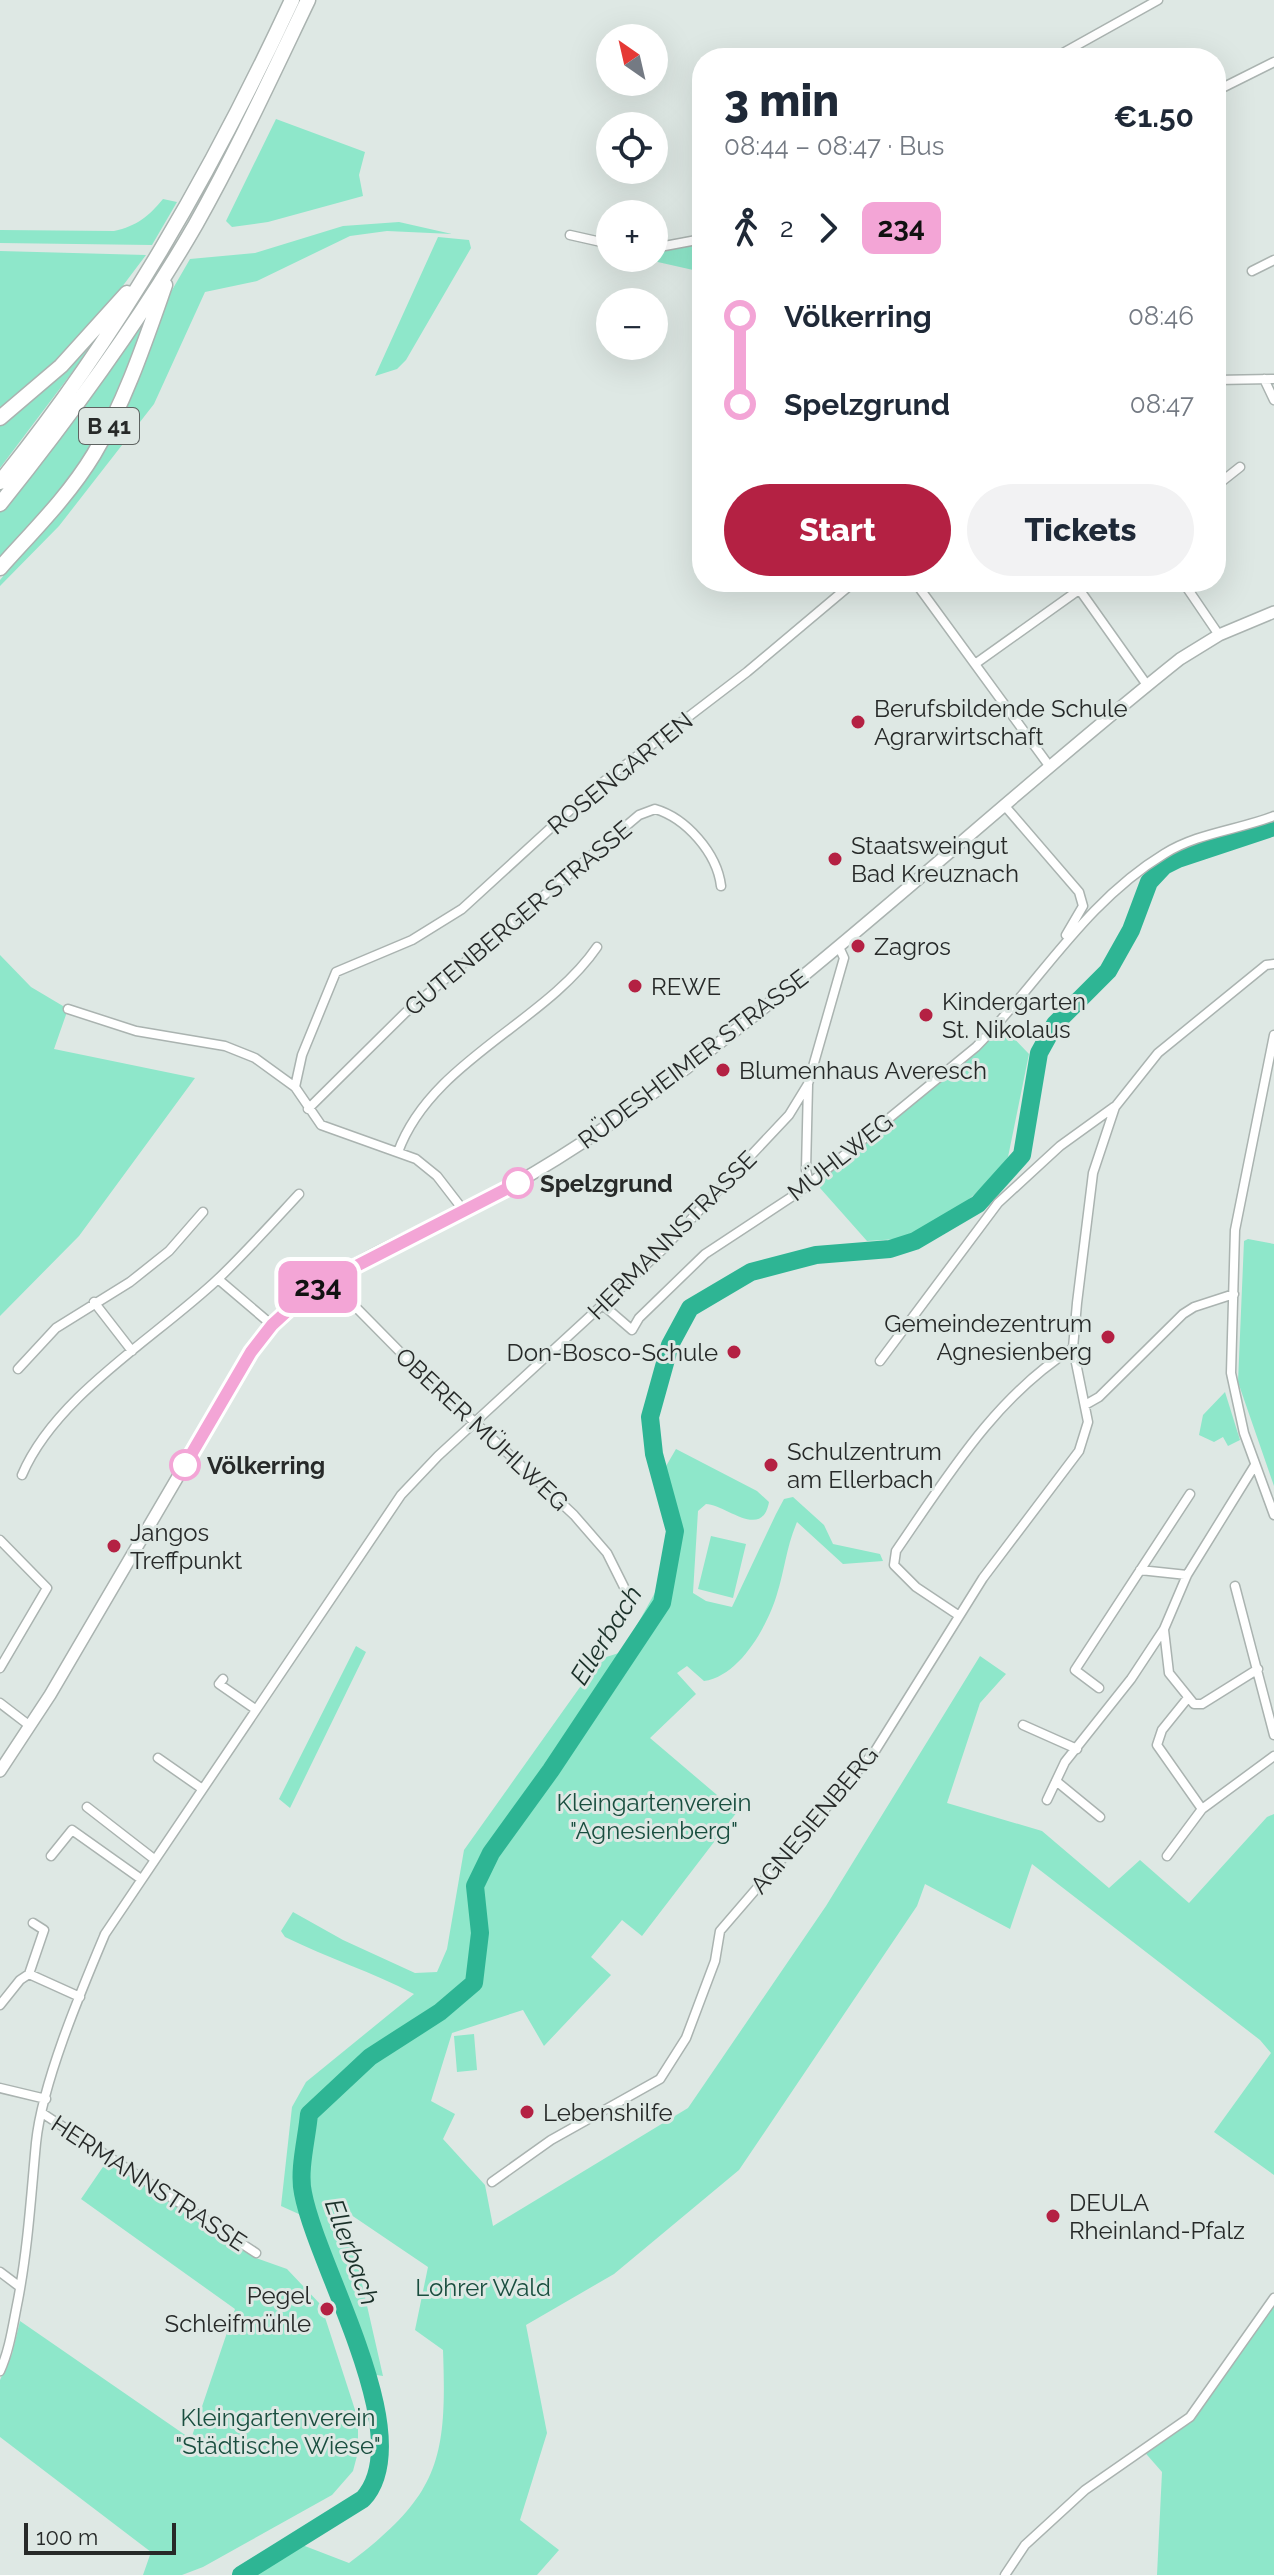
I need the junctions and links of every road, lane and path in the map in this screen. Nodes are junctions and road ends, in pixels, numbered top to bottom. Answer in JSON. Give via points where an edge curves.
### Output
{"nodes":[{"id":1,"x":292,"y":0,"type":"edge"},
{"id":2,"x":308,"y":0,"type":"edge"},
{"id":3,"x":1158,"y":0,"type":"edge"},
{"id":4,"x":1072,"y":48,"type":"edge"},
{"id":5,"x":1274,"y":62,"type":"edge"},
{"id":6,"x":1226,"y":86,"type":"edge"},
{"id":7,"x":570,"y":235,"type":"dead end"},
{"id":8,"x":596,"y":241,"type":"edge"},
{"id":9,"x":692,"y":241,"type":"edge"},
{"id":10,"x":668,"y":245,"type":"edge"},
{"id":11,"x":156,"y":259,"type":"junction"},
{"id":12,"x":174,"y":259,"type":"junction"},
{"id":13,"x":1274,"y":260,"type":"edge"},
{"id":14,"x":1252,"y":271,"type":"dead end"},
{"id":15,"x":1264,"y":379,"type":"junction"},
{"id":16,"x":1274,"y":379,"type":"edge"},
{"id":17,"x":1226,"y":380,"type":"edge"},
{"id":18,"x":1274,"y":400,"type":"edge"},
{"id":19,"x":0,"y":418,"type":"edge"},
{"id":20,"x":1240,"y":467,"type":"dead end"},
{"id":21,"x":1226,"y":478,"type":"edge"},
{"id":22,"x":0,"y":482,"type":"edge"},
{"id":23,"x":0,"y":504,"type":"edge"},
{"id":24,"x":0,"y":568,"type":"edge"},
{"id":25,"x":842,"y":592,"type":"edge"},
{"id":26,"x":922,"y":592,"type":"edge"},
{"id":27,"x":1069,"y":592,"type":"edge"},
{"id":28,"x":1081,"y":592,"type":"edge"},
{"id":29,"x":1190,"y":592,"type":"edge"},
{"id":30,"x":1274,"y":612,"type":"edge"},
{"id":31,"x":1219,"y":635,"type":"junction"},
{"id":32,"x":975,"y":664,"type":"junction"},
{"id":33,"x":1147,"y":685,"type":"junction"},
{"id":34,"x":1050,"y":767,"type":"junction"},
{"id":35,"x":1004,"y":805,"type":"junction"},
{"id":36,"x":1274,"y":816,"type":"edge"},
{"id":37,"x":721,"y":886,"type":"dead end"},
{"id":38,"x":1063,"y":942,"type":"junction"},
{"id":39,"x":597,"y":947,"type":"dead end"},
{"id":40,"x":839,"y":947,"type":"junction"},
{"id":41,"x":1274,"y":964,"type":"edge"},
{"id":42,"x":68,"y":1009,"type":"dead end"},
{"id":43,"x":1274,"y":1035,"type":"edge"},
{"id":44,"x":808,"y":1084,"type":"junction"},
{"id":45,"x":295,"y":1087,"type":"junction"},
{"id":46,"x":1115,"y":1107,"type":"junction"},
{"id":47,"x":308,"y":1109,"type":"junction"},
{"id":48,"x":398,"y":1152,"type":"junction"},
{"id":49,"x":809,"y":1183,"type":"junction"},
{"id":50,"x":299,"y":1194,"type":"dead end"},
{"id":51,"x":464,"y":1211,"type":"junction"},
{"id":52,"x":203,"y":1212,"type":"dead end"},
{"id":53,"x":218,"y":1279,"type":"junction"},
{"id":54,"x":329,"y":1280,"type":"junction"},
{"id":55,"x":1234,"y":1294,"type":"junction"},
{"id":56,"x":94,"y":1302,"type":"junction"},
{"id":57,"x":603,"y":1305,"type":"junction"},
{"id":58,"x":272,"y":1325,"type":"junction"},
{"id":59,"x":1073,"y":1348,"type":"junction"},
{"id":60,"x":132,"y":1351,"type":"junction"},
{"id":61,"x":880,"y":1361,"type":"dead end"},
{"id":62,"x":18,"y":1369,"type":"dead end"},
{"id":63,"x":1085,"y":1405,"type":"junction"},
{"id":64,"x":475,"y":1423,"type":"junction"},
{"id":65,"x":1255,"y":1465,"type":"junction"},
{"id":66,"x":22,"y":1475,"type":"dead end"},
{"id":67,"x":1190,"y":1494,"type":"dead end"},
{"id":68,"x":1274,"y":1515,"type":"edge"},
{"id":69,"x":0,"y":1540,"type":"edge"},
{"id":70,"x":1140,"y":1570,"type":"junction"},
{"id":71,"x":1187,"y":1575,"type":"junction"},
{"id":72,"x":1235,"y":1586,"type":"dead end"},
{"id":73,"x":624,"y":1587,"type":"dead end"},
{"id":74,"x":958,"y":1615,"type":"junction"},
{"id":75,"x":1164,"y":1629,"type":"junction"},
{"id":76,"x":0,"y":1668,"type":"edge"},
{"id":77,"x":1258,"y":1669,"type":"junction"},
{"id":78,"x":223,"y":1679,"type":"dead end"},
{"id":79,"x":1099,"y":1688,"type":"dead end"},
{"id":80,"x":1187,"y":1699,"type":"junction"},
{"id":81,"x":0,"y":1703,"type":"edge"},
{"id":82,"x":255,"y":1709,"type":"junction"},
{"id":83,"x":1023,"y":1725,"type":"dead end"},
{"id":84,"x":30,"y":1726,"type":"junction"},
{"id":85,"x":1274,"y":1735,"type":"edge"},
{"id":86,"x":1077,"y":1749,"type":"junction"},
{"id":87,"x":1274,"y":1756,"type":"edge"},
{"id":88,"x":158,"y":1758,"type":"dead end"},
{"id":89,"x":0,"y":1771,"type":"edge"},
{"id":90,"x":1056,"y":1781,"type":"junction"},
{"id":91,"x":201,"y":1788,"type":"junction"},
{"id":92,"x":1047,"y":1800,"type":"dead end"},
{"id":93,"x":87,"y":1807,"type":"dead end"},
{"id":94,"x":1202,"y":1809,"type":"junction"},
{"id":95,"x":1100,"y":1817,"type":"dead end"},
{"id":96,"x":51,"y":1856,"type":"dead end"},
{"id":97,"x":1167,"y":1856,"type":"dead end"},
{"id":98,"x":154,"y":1859,"type":"junction"},
{"id":99,"x":141,"y":1879,"type":"junction"},
{"id":100,"x":33,"y":1923,"type":"dead end"},
{"id":101,"x":29,"y":1974,"type":"junction"},
{"id":102,"x":80,"y":1997,"type":"junction"},
{"id":103,"x":1,"y":2000,"type":"edge"},
{"id":104,"x":0,"y":2088,"type":"edge"},
{"id":105,"x":46,"y":2099,"type":"junction"},
{"id":106,"x":42,"y":2113,"type":"junction"},
{"id":107,"x":492,"y":2182,"type":"dead end"},
{"id":108,"x":256,"y":2253,"type":"dead end"},
{"id":109,"x":0,"y":2272,"type":"edge"},
{"id":110,"x":20,"y":2287,"type":"junction"},
{"id":111,"x":1274,"y":2298,"type":"edge"},
{"id":112,"x":0,"y":2371,"type":"edge"},
{"id":113,"x":1005,"y":2575,"type":"edge"}],
"edges":[{"from":1,"to":11,"type":"highway","number":"B 41","via":[[225,141]]},
{"from":2,"to":12,"type":"highway","number":"B 41","via":[[246,130]]},
{"from":3,"to":4,"type":"street"},
{"from":5,"to":6,"type":"street"},
{"from":7,"to":8,"type":"street"},
{"from":9,"to":10,"type":"street"},
{"from":11,"to":19,"type":"highway","number":"B 41","via":[[61,366]]},
{"from":11,"to":22,"type":"highway","number":"B 41","via":[[69,393]]},
{"from":12,"to":23,"type":"highway","number":"B 41","via":[[87,391]]},
{"from":12,"to":24,"type":"highway","number":"B 41","via":[[127,388],[94,454],[46,519]]},
{"from":13,"to":14,"type":"street"},
{"from":15,"to":16,"type":"street"},
{"from":15,"to":17,"type":"street"},
{"from":15,"to":18,"type":"street"},
{"from":20,"to":21,"type":"street"},
{"from":25,"to":45,"type":"street","name":"ROSENGARTEN","via":[[590,792],[462,909],[412,940],[336,972],[302,1055]]},
{"from":26,"to":32,"type":"street"},
{"from":27,"to":32,"type":"street"},
{"from":28,"to":33,"type":"street"},
{"from":29,"to":31,"type":"street"},
{"from":30,"to":31,"type":"street","name":"RÜDESHEIMER STRASSE"},
{"from":31,"to":33,"type":"street","name":"RÜDESHEIMER STRASSE"},
{"from":32,"to":34,"type":"street"},
{"from":33,"to":34,"type":"street","name":"RÜDESHEIMER STRASSE"},
{"from":34,"to":35,"type":"street","name":"RÜDESHEIMER STRASSE"},
{"from":35,"to":38,"type":"street","name":"MÜHLWEG","via":[[1079,892],[1083,906]]},
{"from":35,"to":40,"type":"street","name":"RÜDESHEIMER STRASSE"},
{"from":36,"to":38,"type":"street","name":"MÜHLWEG","via":[[1164,854],[1109,896]]},
{"from":37,"to":47,"type":"street","name":"GUTENBERGER STRASSE","via":[[719,870],[679,817],[655,809],[639,815],[405,1013]]},
{"from":38,"to":49,"type":"street","name":"MÜHLWEG","via":[[976,1047]]},
{"from":39,"to":48,"type":"street","via":[[551,998],[477,1052],[406,1128]]},
{"from":40,"to":44,"type":"street","name":"HERMANNSTRASSE","via":[[844,958]]},
{"from":40,"to":51,"type":"street","name":"RÜDESHEIMER STRASSE","via":[[612,1122],[549,1166]]},
{"from":41,"to":46,"type":"street","via":[[1266,965],[1158,1053]]},
{"from":42,"to":45,"type":"street","via":[[122,1028],[238,1050]]},
{"from":43,"to":55,"type":"street","via":[[1235,1230]]},
{"from":44,"to":49,"type":"street","name":"HERMANNSTRASSE"},
{"from":44,"to":57,"type":"street","name":"HERMANNSTRASSE","via":[[789,1115]]},
{"from":45,"to":47,"type":"street"},
{"from":46,"to":59,"type":"street","name":"AGNESIENBERG","via":[[1089,1194]]},
{"from":46,"to":61,"type":"street","via":[[1060,1146],[998,1203]]},
{"from":47,"to":48,"type":"street","via":[[329,1130]]},
{"from":48,"to":51,"type":"street","via":[[429,1167]]},
{"from":49,"to":57,"type":"street","name":"MÜHLWEG","via":[[705,1254],[632,1330]]},
{"from":50,"to":53,"type":"street"},
{"from":51,"to":54,"type":"street","name":"RÜDESHEIMER STRASSE"},
{"from":52,"to":56,"type":"street","via":[[149,1267]]},
{"from":53,"to":58,"type":"street"},
{"from":53,"to":60,"type":"street"},
{"from":54,"to":58,"type":"street","name":"RÜDESHEIMER STRASSE"},
{"from":54,"to":64,"type":"street","name":"OBERER MÜHLWEG"},
{"from":55,"to":63,"type":"street","via":[[1183,1314]]},
{"from":55,"to":65,"type":"street","via":[[1231,1388]]},
{"from":56,"to":60,"type":"street"},
{"from":56,"to":62,"type":"street","via":[[56,1328]]},
{"from":57,"to":64,"type":"street","name":"HERMANNSTRASSE"},
{"from":58,"to":84,"type":"street","name":"RÜDESHEIMER STRASSE"},
{"from":59,"to":63,"type":"street","name":"AGNESIENBERG"},
{"from":59,"to":74,"type":"street","via":[[1019,1389],[992,1419],[896,1551],[894,1565],[901,1575]]},
{"from":60,"to":66,"type":"street","via":[[66,1412]]},
{"from":63,"to":74,"type":"street","name":"AGNESIENBERG","via":[[1087,1433],[1079,1451]]},
{"from":64,"to":73,"type":"street","name":"OBERER MÜHLWEG","via":[[597,1541]]},
{"from":64,"to":82,"type":"street","name":"HERMANNSTRASSE","via":[[401,1495]]},
{"from":65,"to":68,"type":"street"},
{"from":65,"to":71,"type":"street"},
{"from":67,"to":70,"type":"street"},
{"from":69,"to":76,"type":"street","via":[[47,1588]]},
{"from":70,"to":71,"type":"street"},
{"from":70,"to":79,"type":"street","via":[[1075,1670]]},
{"from":71,"to":75,"type":"street"},
{"from":72,"to":77,"type":"street"},
{"from":74,"to":107,"type":"street","name":"AGNESIENBERG","via":[[875,1751],[720,1931],[715,1961],[686,2038],[660,2079],[551,2140]]},
{"from":75,"to":80,"type":"street","via":[[1167,1666]]},
{"from":75,"to":86,"type":"street"},
{"from":77,"to":80,"type":"street","via":[[1202,1704]]},
{"from":77,"to":85,"type":"street"},
{"from":78,"to":82,"type":"street","via":[[219,1684]]},
{"from":80,"to":94,"type":"street","via":[[1162,1730],[1157,1745]]},
{"from":81,"to":84,"type":"street"},
{"from":82,"to":91,"type":"street","name":"HERMANNSTRASSE"},
{"from":83,"to":86,"type":"street"},
{"from":84,"to":89,"type":"street","name":"RÜDESHEIMER STRASSE"},
{"from":86,"to":90,"type":"street"},
{"from":87,"to":94,"type":"street"},
{"from":88,"to":91,"type":"street"},
{"from":90,"to":92,"type":"street"},
{"from":90,"to":95,"type":"street"},
{"from":91,"to":98,"type":"street","name":"HERMANNSTRASSE"},
{"from":93,"to":98,"type":"street"},
{"from":94,"to":97,"type":"street"},
{"from":96,"to":99,"type":"street","via":[[72,1830]]},
{"from":98,"to":99,"type":"street","name":"HERMANNSTRASSE"},
{"from":99,"to":102,"type":"street","name":"HERMANNSTRASSE","via":[[105,1934]]},
{"from":100,"to":101,"type":"street","via":[[44,1930]]},
{"from":101,"to":102,"type":"street"},
{"from":101,"to":103,"type":"street"},
{"from":102,"to":105,"type":"street","name":"HERMANNSTRASSE"},
{"from":104,"to":105,"type":"street"},
{"from":105,"to":106,"type":"street","name":"HERMANNSTRASSE"},
{"from":106,"to":108,"type":"street","name":"HERMANNSTRASSE"},
{"from":106,"to":110,"type":"street","name":"HERMANNSTRASSE"},
{"from":109,"to":110,"type":"street"},
{"from":110,"to":112,"type":"street","name":"HERMANNSTRASSE"},
{"from":111,"to":113,"type":"street","via":[[1190,2417],[1085,2490],[1025,2545]]}]}
